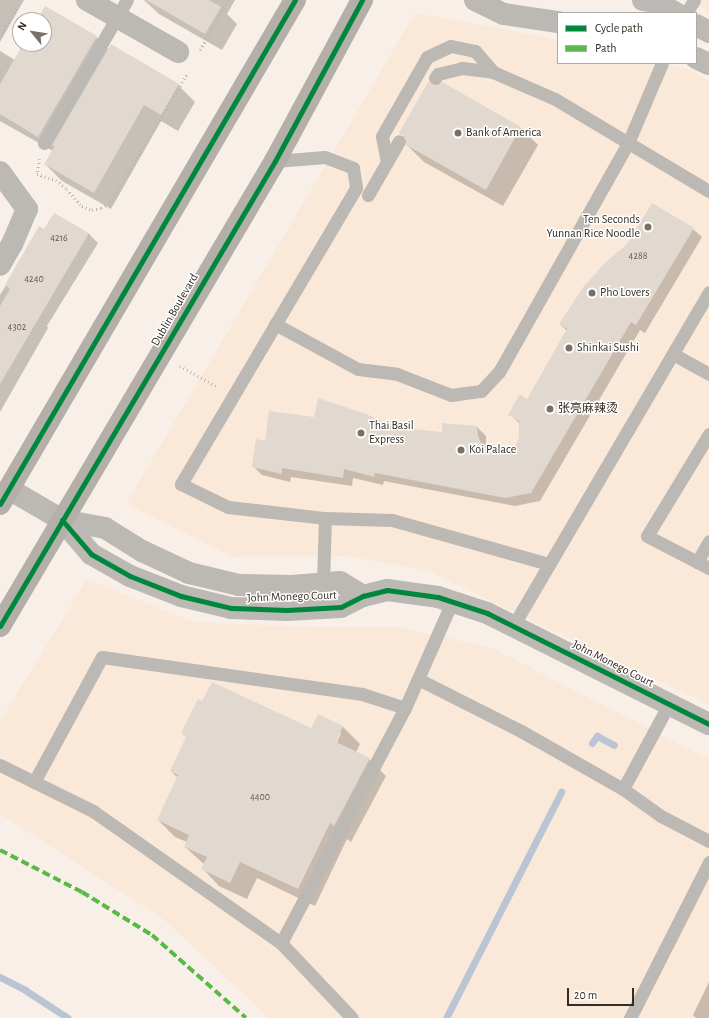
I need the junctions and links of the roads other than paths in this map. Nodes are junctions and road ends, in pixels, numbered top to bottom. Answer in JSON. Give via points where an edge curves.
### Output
{"nodes":[{"id":1,"x":87,"y":0,"type":"edge"},
{"id":2,"x":295,"y":0,"type":"edge"},
{"id":3,"x":362,"y":0,"type":"edge"},
{"id":4,"x":476,"y":0,"type":"edge"},
{"id":5,"x":643,"y":0,"type":"edge"},
{"id":6,"x":694,"y":0,"type":"edge"},
{"id":7,"x":122,"y":9,"type":"edge"},
{"id":8,"x":674,"y":12,"type":"edge"},
{"id":9,"x":687,"y":12,"type":"edge"},
{"id":10,"x":557,"y":22,"type":"edge"},
{"id":11,"x":697,"y":26,"type":"edge"},
{"id":12,"x":709,"y":32,"type":"edge"},
{"id":13,"x":188,"y":58,"type":"road end"},
{"id":14,"x":697,"y":58,"type":"edge"},
{"id":15,"x":662,"y":64,"type":"edge"},
{"id":16,"x":709,"y":64,"type":"edge"},
{"id":17,"x":493,"y":72,"type":"junction"},
{"id":18,"x":435,"y":78,"type":"dead end"},
{"id":19,"x":399,"y":142,"type":"dead end"},
{"id":20,"x":44,"y":143,"type":"road end"},
{"id":21,"x":628,"y":143,"type":"junction"},
{"id":22,"x":275,"y":161,"type":"junction"},
{"id":23,"x":387,"y":162,"type":"junction"},
{"id":24,"x":0,"y":172,"type":"edge"},
{"id":25,"x":709,"y":191,"type":"edge"},
{"id":26,"x":368,"y":195,"type":"dead end"},
{"id":27,"x":0,"y":265,"type":"edge"},
{"id":28,"x":709,"y":292,"type":"edge"},
{"id":29,"x":275,"y":324,"type":"junction"},
{"id":30,"x":673,"y":354,"type":"junction"},
{"id":31,"x":709,"y":374,"type":"edge"},
{"id":32,"x":709,"y":434,"type":"edge"},
{"id":33,"x":4,"y":497,"type":"edge"},
{"id":34,"x":325,"y":518,"type":"junction"},
{"id":35,"x":62,"y":520,"type":"junction"},
{"id":36,"x":709,"y":541,"type":"edge"},
{"id":37,"x":697,"y":562,"type":"junction"},
{"id":38,"x":549,"y":564,"type":"junction"},
{"id":39,"x":709,"y":568,"type":"edge"},
{"id":40,"x":323,"y":582,"type":"junction"},
{"id":41,"x":363,"y":596,"type":"junction"},
{"id":42,"x":452,"y":602,"type":"junction"},
{"id":43,"x":0,"y":626,"type":"edge"},
{"id":44,"x":513,"y":626,"type":"junction"},
{"id":45,"x":418,"y":679,"type":"junction"},
{"id":46,"x":669,"y":704,"type":"junction"},
{"id":47,"x":405,"y":708,"type":"junction"},
{"id":48,"x":709,"y":724,"type":"edge"},
{"id":49,"x":0,"y":765,"type":"edge"},
{"id":50,"x":34,"y":782,"type":"junction"},
{"id":51,"x":623,"y":789,"type":"junction"},
{"id":52,"x":709,"y":841,"type":"edge"},
{"id":53,"x":709,"y":862,"type":"edge"},
{"id":54,"x":282,"y":943,"type":"junction"},
{"id":55,"x":352,"y":1018,"type":"edge"},
{"id":56,"x":630,"y":1018,"type":"edge"}],
"edges":[{"from":1,"to":7,"type":"street"},
{"from":2,"to":33,"type":"main road"},
{"from":3,"to":22,"type":"main road","name":"Dublin Boulevard"},
{"from":4,"to":10,"type":"street","via":[[504,14]]},
{"from":5,"to":8,"type":"street","via":[[656,2]]},
{"from":6,"to":9,"type":"lane"},
{"from":7,"to":13,"type":"street"},
{"from":7,"to":20,"type":"lane"},
{"from":11,"to":12,"type":"street"},
{"from":14,"to":16,"type":"street"},
{"from":15,"to":21,"type":"lane"},
{"from":17,"to":18,"type":"lane","via":[[462,68],[438,74]]},
{"from":17,"to":21,"type":"lane","via":[[555,99]]},
{"from":17,"to":23,"type":"lane","via":[[475,50],[451,46],[427,57],[382,136]]},
{"from":19,"to":23,"type":"lane"},
{"from":21,"to":25,"type":"lane"},
{"from":21,"to":29,"type":"lane","via":[[499,372],[481,391],[451,395],[397,374],[358,369]]},
{"from":22,"to":29,"type":"lane","via":[[325,157],[353,168],[356,188]]},
{"from":22,"to":35,"type":"main road","name":"Dublin Boulevard"},
{"from":23,"to":26,"type":"lane"},
{"from":24,"to":27,"type":"street","via":[[27,209]]},
{"from":28,"to":30,"type":"lane"},
{"from":29,"to":34,"type":"lane","via":[[181,484],[228,507]]},
{"from":30,"to":31,"type":"lane"},
{"from":30,"to":38,"type":"lane"},
{"from":32,"to":37,"type":"lane","via":[[647,536]]},
{"from":33,"to":35,"type":"street","name":"John Monego Court"},
{"from":34,"to":38,"type":"lane","via":[[392,520]]},
{"from":34,"to":40,"type":"lane"},
{"from":35,"to":40,"type":"street","name":"John Monego Court","via":[[105,528],[142,551],[189,574],[238,585],[292,586]]},
{"from":35,"to":41,"type":"street","name":"John Monego Court","via":[[91,554],[130,576],[181,596],[231,608],[287,610],[341,607]]},
{"from":35,"to":43,"type":"main road","name":"Dublin Boulevard"},
{"from":36,"to":37,"type":"lane"},
{"from":37,"to":39,"type":"lane"},
{"from":38,"to":44,"type":"lane"},
{"from":40,"to":41,"type":"street","name":"John Monego Court","via":[[340,582]]},
{"from":41,"to":42,"type":"street","name":"John Monego Court","via":[[388,590],[438,597]]},
{"from":42,"to":44,"type":"street","name":"John Monego Court","via":[[487,613]]},
{"from":42,"to":45,"type":"lane"},
{"from":44,"to":46,"type":"street","name":"John Monego Court"},
{"from":45,"to":47,"type":"lane"},
{"from":45,"to":51,"type":"lane","via":[[521,731]]},
{"from":46,"to":48,"type":"street","name":"John Monego Court"},
{"from":46,"to":51,"type":"lane"},
{"from":47,"to":50,"type":"lane","via":[[362,694],[102,657]]},
{"from":47,"to":54,"type":"lane"},
{"from":49,"to":50,"type":"lane"},
{"from":50,"to":54,"type":"lane","via":[[93,810]]},
{"from":51,"to":52,"type":"lane","via":[[661,816]]},
{"from":53,"to":56,"type":"lane"},
{"from":54,"to":55,"type":"lane"}]}
